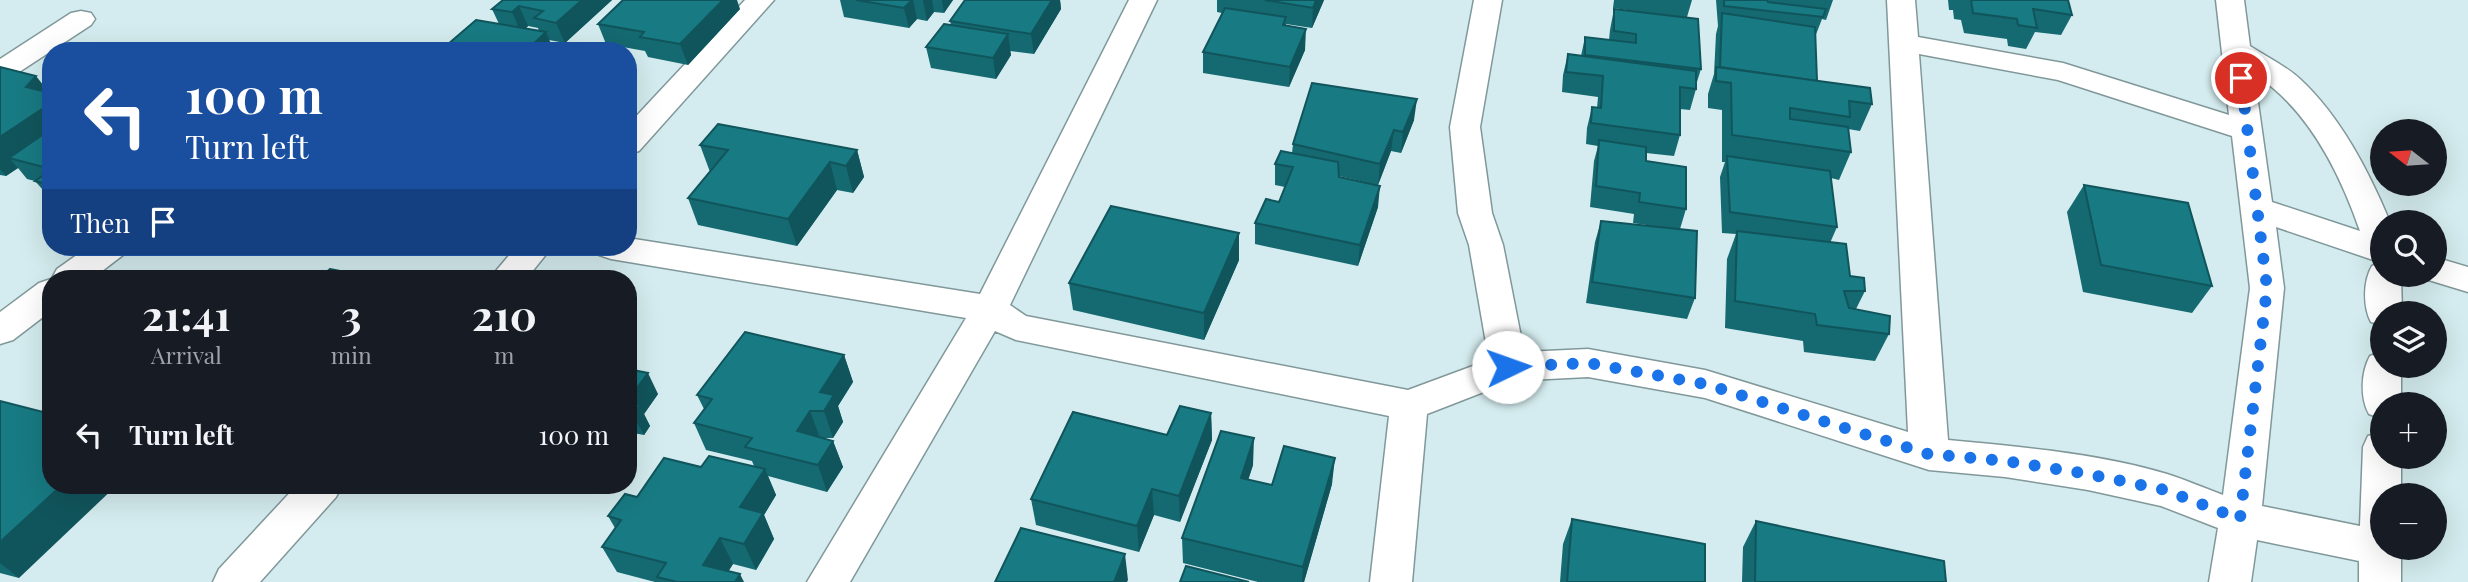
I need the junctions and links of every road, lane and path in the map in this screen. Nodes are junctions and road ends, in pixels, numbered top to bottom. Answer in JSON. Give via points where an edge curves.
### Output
{"nodes":[{"id":1,"x":760,"y":0,"type":"edge"},
{"id":2,"x":1143,"y":0,"type":"edge"},
{"id":3,"x":1488,"y":0,"type":"edge"},
{"id":4,"x":1901,"y":0,"type":"edge"},
{"id":5,"x":2232,"y":2,"type":"edge"},
{"id":6,"x":81,"y":19,"type":"dead end"},
{"id":7,"x":46,"y":42,"type":"edge"},
{"id":8,"x":1904,"y":43,"type":"junction"},
{"id":9,"x":42,"y":45,"type":"edge"},
{"id":10,"x":2238,"y":51,"type":"junction"},
{"id":11,"x":0,"y":72,"type":"edge"},
{"id":12,"x":2248,"y":131,"type":"junction"},
{"id":13,"x":637,"y":134,"type":"edge"},
{"id":14,"x":2257,"y":209,"type":"junction"},
{"id":15,"x":2370,"y":210,"type":"edge"},
{"id":16,"x":2370,"y":247,"type":"edge"},
{"id":17,"x":637,"y":251,"type":"edge"},
{"id":18,"x":99,"y":256,"type":"edge"},
{"id":19,"x":527,"y":256,"type":"edge"},
{"id":20,"x":80,"y":270,"type":"edge"},
{"id":21,"x":514,"y":270,"type":"edge"},
{"id":22,"x":2447,"y":273,"type":"edge"},
{"id":23,"x":2468,"y":280,"type":"edge"},
{"id":24,"x":42,"y":299,"type":"edge"},
{"id":25,"x":990,"y":309,"type":"junction"},
{"id":26,"x":0,"y":331,"type":"edge"},
{"id":27,"x":1508,"y":367,"type":"junction"},
{"id":28,"x":1409,"y":405,"type":"junction"},
{"id":29,"x":1928,"y":454,"type":"junction"},
{"id":30,"x":2382,"y":469,"type":"edge"},
{"id":31,"x":315,"y":494,"type":"edge"},
{"id":32,"x":2240,"y":519,"type":"junction"},
{"id":33,"x":2380,"y":565,"type":"edge"},
{"id":34,"x":234,"y":582,"type":"edge"},
{"id":35,"x":828,"y":582,"type":"edge"},
{"id":36,"x":1391,"y":582,"type":"edge"},
{"id":37,"x":2230,"y":582,"type":"edge"}],
"edges":[{"from":1,"to":13,"type":"street"},
{"from":2,"to":25,"type":"street"},
{"from":3,"to":27,"type":"street","via":[[1465,127],[1475,213],[1486,246]]},
{"from":4,"to":8,"type":"street"},
{"from":5,"to":10,"type":"street"},
{"from":6,"to":7,"type":"street"},
{"from":8,"to":12,"type":"street","via":[[2063,72]]},
{"from":8,"to":29,"type":"street"},
{"from":9,"to":11,"type":"street"},
{"from":10,"to":12,"type":"street"},
{"from":10,"to":15,"type":"street","via":[[2294,90],[2346,161]]},
{"from":12,"to":14,"type":"street"},
{"from":14,"to":16,"type":"street"},
{"from":14,"to":32,"type":"street","via":[[2267,288]]},
{"from":17,"to":25,"type":"street"},
{"from":18,"to":20,"type":"street"},
{"from":19,"to":21,"type":"street"},
{"from":22,"to":23,"type":"street"},
{"from":24,"to":26,"type":"street"},
{"from":25,"to":28,"type":"street","via":[[1016,327]]},
{"from":25,"to":35,"type":"street"},
{"from":27,"to":28,"type":"street"},
{"from":27,"to":29,"type":"street","via":[[1588,363],[1705,384]]},
{"from":28,"to":36,"type":"street"},
{"from":29,"to":32,"type":"street","via":[[2006,461],[2165,490]]},
{"from":30,"to":33,"type":"street"},
{"from":31,"to":34,"type":"street"},
{"from":32,"to":33,"type":"street"},
{"from":32,"to":37,"type":"street"}]}
